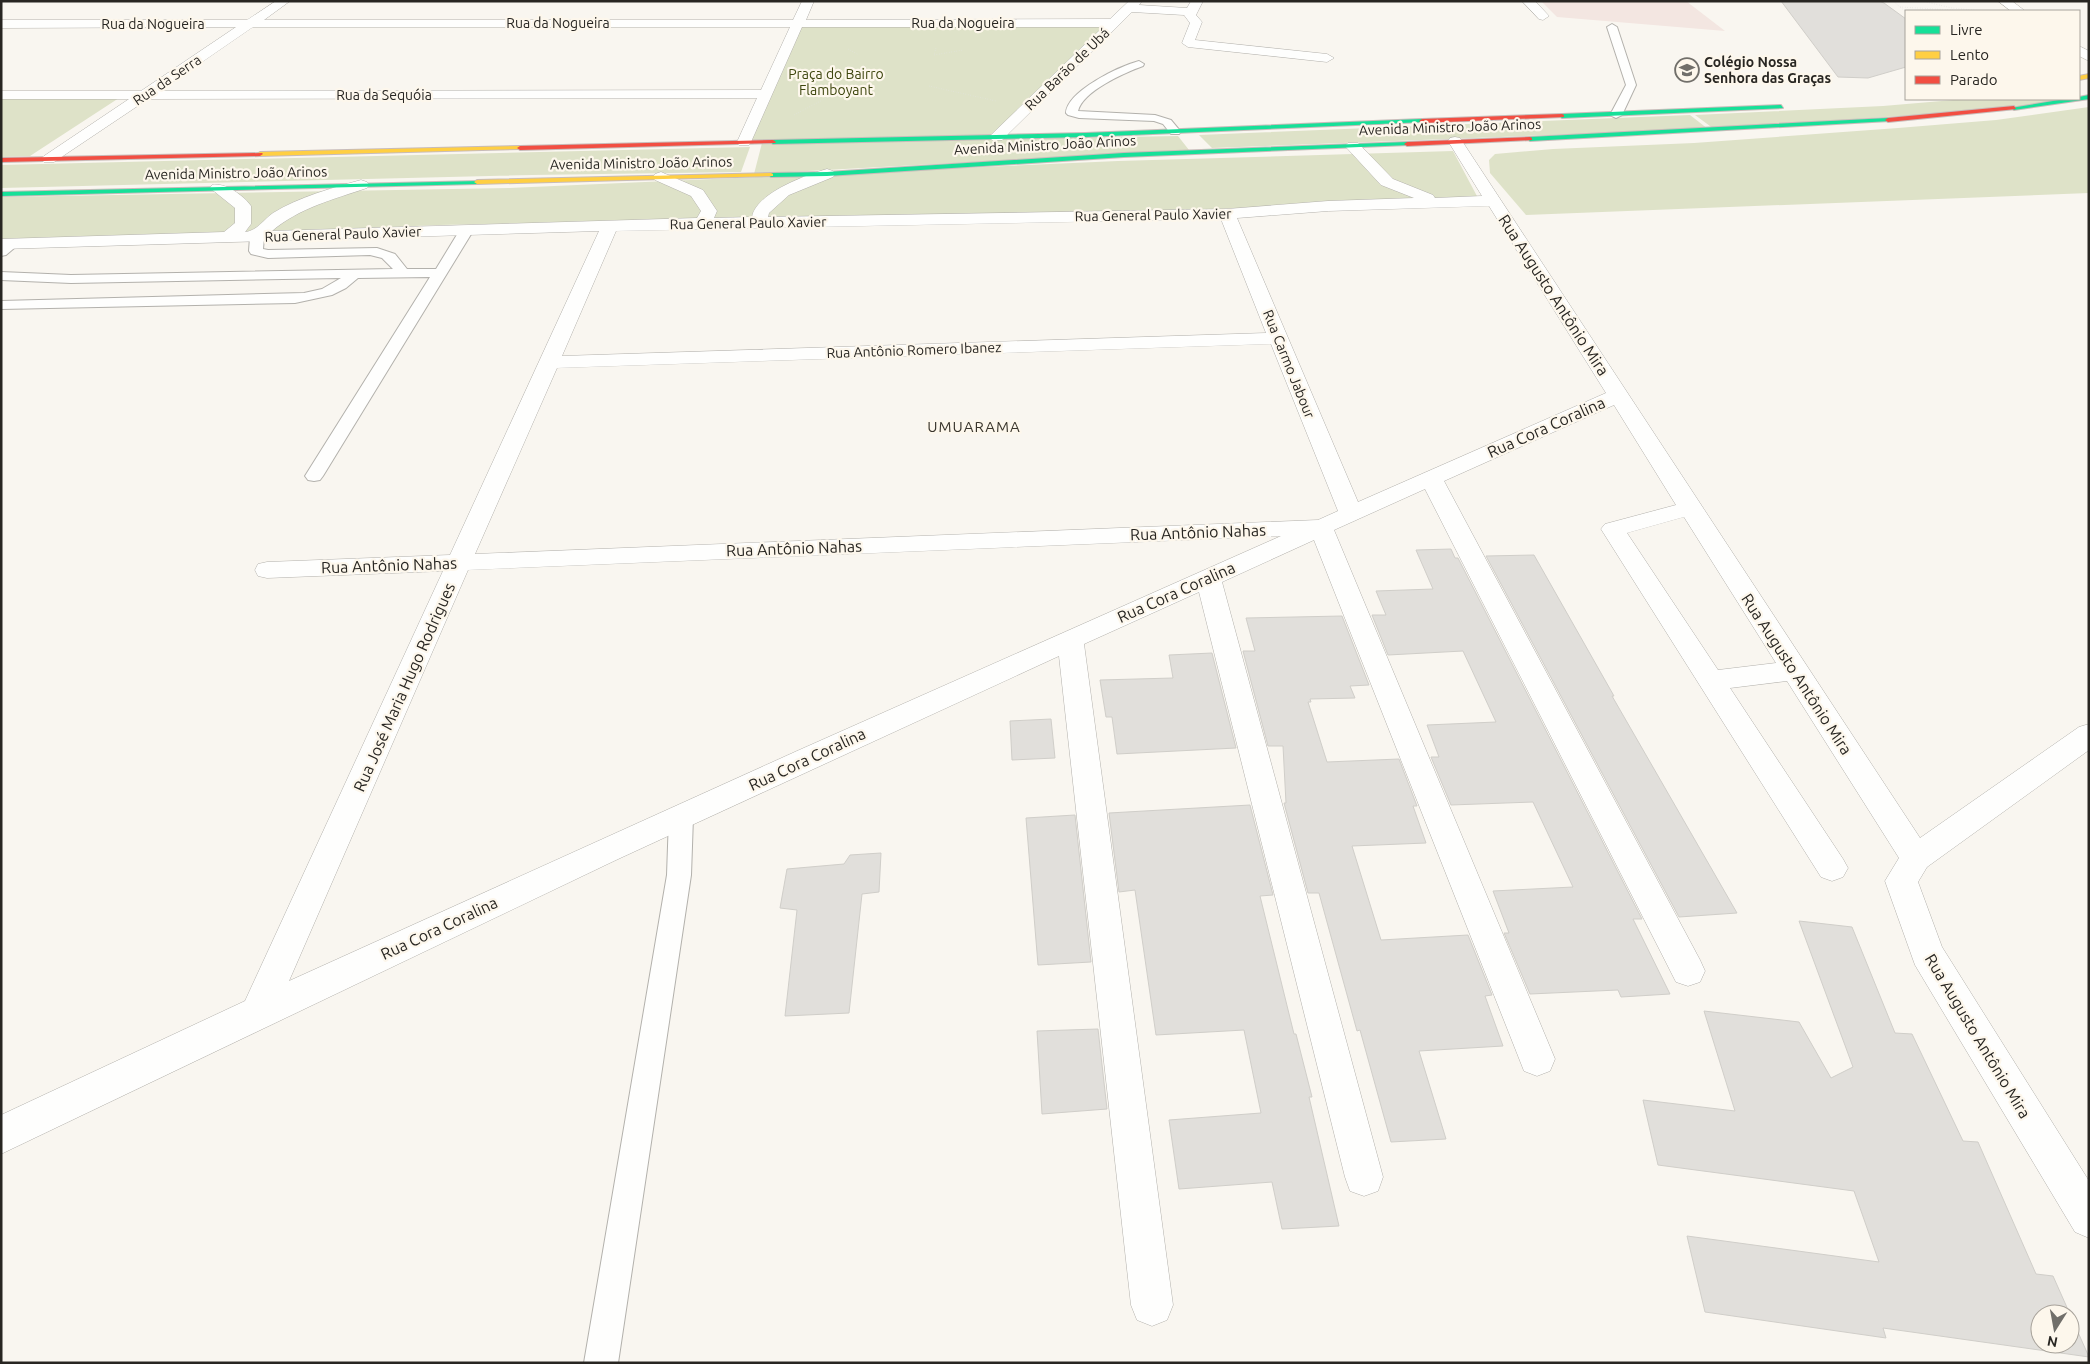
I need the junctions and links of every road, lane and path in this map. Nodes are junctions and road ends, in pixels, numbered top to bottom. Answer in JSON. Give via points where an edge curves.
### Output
{"nodes":[{"id":1,"x":284,"y":1,"type":"edge"},
{"id":2,"x":808,"y":1,"type":"edge"},
{"id":3,"x":1528,"y":1,"type":"edge"},
{"id":4,"x":1822,"y":1,"type":"edge"},
{"id":5,"x":1893,"y":1,"type":"edge"},
{"id":6,"x":1922,"y":1,"type":"edge"},
{"id":7,"x":2004,"y":1,"type":"edge"},
{"id":8,"x":1131,"y":7,"type":"edge"},
{"id":9,"x":1900,"y":7,"type":"junction"},
{"id":10,"x":971,"y":8,"type":"dead end"},
{"id":11,"x":1825,"y":8,"type":"dead end"},
{"id":12,"x":1914,"y":8,"type":"junction"},
{"id":13,"x":1193,"y":10,"type":"edge"},
{"id":14,"x":1917,"y":10,"type":"edge"},
{"id":15,"x":1956,"y":10,"type":"edge"},
{"id":16,"x":2018,"y":10,"type":"edge"},
{"id":17,"x":1905,"y":11,"type":"edge"},
{"id":18,"x":1543,"y":16,"type":"dead end"},
{"id":19,"x":798,"y":23,"type":"junction"},
{"id":20,"x":969,"y":23,"type":"junction"},
{"id":21,"x":1115,"y":23,"type":"junction"},
{"id":22,"x":1,"y":24,"type":"edge"},
{"id":23,"x":251,"y":24,"type":"junction"},
{"id":24,"x":1612,"y":27,"type":"dead end"},
{"id":25,"x":1327,"y":58,"type":"dead end"},
{"id":26,"x":1139,"y":64,"type":"dead end"},
{"id":27,"x":849,"y":86,"type":"dead end"},
{"id":28,"x":929,"y":86,"type":"dead end"},
{"id":29,"x":768,"y":90,"type":"junction"},
{"id":30,"x":1,"y":95,"type":"edge"},
{"id":31,"x":144,"y":95,"type":"junction"},
{"id":32,"x":2068,"y":100,"type":"edge"},
{"id":33,"x":1792,"y":107,"type":"dead end"},
{"id":34,"x":1027,"y":108,"type":"junction"},
{"id":35,"x":1616,"y":115,"type":"junction"},
{"id":36,"x":1388,"y":124,"type":"junction"},
{"id":37,"x":1175,"y":132,"type":"junction"},
{"id":38,"x":997,"y":137,"type":"junction"},
{"id":39,"x":1589,"y":137,"type":"junction"},
{"id":40,"x":1455,"y":141,"type":"junction"},
{"id":41,"x":744,"y":142,"type":"junction"},
{"id":42,"x":1353,"y":146,"type":"junction"},
{"id":43,"x":49,"y":159,"type":"junction"},
{"id":44,"x":1,"y":160,"type":"edge"},
{"id":45,"x":828,"y":174,"type":"junction"},
{"id":46,"x":661,"y":177,"type":"junction"},
{"id":47,"x":1387,"y":182,"type":"junction"},
{"id":48,"x":361,"y":185,"type":"junction"},
{"id":49,"x":218,"y":188,"type":"junction"},
{"id":50,"x":1,"y":194,"type":"edge"},
{"id":51,"x":1494,"y":200,"type":"junction"},
{"id":52,"x":1437,"y":202,"type":"junction"},
{"id":53,"x":1328,"y":206,"type":"junction"},
{"id":54,"x":1227,"y":214,"type":"junction"},
{"id":55,"x":759,"y":223,"type":"junction"},
{"id":56,"x":704,"y":224,"type":"junction"},
{"id":57,"x":610,"y":226,"type":"junction"},
{"id":58,"x":466,"y":230,"type":"junction"},
{"id":59,"x":257,"y":236,"type":"junction"},
{"id":60,"x":229,"y":237,"type":"junction"},
{"id":61,"x":5,"y":247,"type":"edge"},
{"id":62,"x":403,"y":273,"type":"junction"},
{"id":63,"x":440,"y":273,"type":"junction"},
{"id":64,"x":354,"y":274,"type":"junction"},
{"id":65,"x":1,"y":276,"type":"edge"},
{"id":66,"x":1,"y":305,"type":"edge"},
{"id":67,"x":1279,"y":338,"type":"junction"},
{"id":68,"x":550,"y":362,"type":"junction"},
{"id":69,"x":1618,"y":395,"type":"junction"},
{"id":70,"x":314,"y":476,"type":"dead end"},
{"id":71,"x":1431,"y":479,"type":"junction"},
{"id":72,"x":1691,"y":508,"type":"junction"},
{"id":73,"x":1351,"y":514,"type":"junction"},
{"id":74,"x":1320,"y":527,"type":"junction"},
{"id":75,"x":460,"y":562,"type":"junction"},
{"id":76,"x":267,"y":570,"type":"dead end"},
{"id":77,"x":1208,"y":578,"type":"junction"},
{"id":78,"x":1070,"y":639,"type":"junction"},
{"id":79,"x":1794,"y":670,"type":"junction"},
{"id":80,"x":1711,"y":681,"type":"junction"},
{"id":81,"x":2089,"y":735,"type":"edge"},
{"id":82,"x":680,"y":817,"type":"junction"},
{"id":83,"x":1916,"y":858,"type":"junction"},
{"id":84,"x":1832,"y":868,"type":"dead end"},
{"id":85,"x":1688,"y":971,"type":"dead end"},
{"id":86,"x":258,"y":1011,"type":"junction"},
{"id":87,"x":1537,"y":1059,"type":"dead end"},
{"id":88,"x":1,"y":1135,"type":"edge"},
{"id":89,"x":1364,"y":1177,"type":"dead end"},
{"id":90,"x":2089,"y":1218,"type":"edge"},
{"id":91,"x":1152,"y":1305,"type":"dead end"},
{"id":92,"x":601,"y":1363,"type":"edge"}],
"edges":[{"from":1,"to":23,"type":"street","name":"Rua da Serra"},
{"from":2,"to":19,"type":"street"},
{"from":3,"to":18,"type":"street"},
{"from":4,"to":11,"type":"path","via":[[1828,8]]},
{"from":5,"to":9,"type":"path"},
{"from":6,"to":15,"type":"path"},
{"from":7,"to":16,"type":"street"},
{"from":8,"to":13,"type":"street"},
{"from":8,"to":21,"type":"street","name":"Rua Barão de Ubá"},
{"from":9,"to":12,"type":"path"},
{"from":9,"to":17,"type":"path"},
{"from":10,"to":20,"type":"street"},
{"from":12,"to":14,"type":"path"},
{"from":12,"to":15,"type":"path"},
{"from":13,"to":25,"type":"street","via":[[1196,22],[1188,43]]},
{"from":19,"to":20,"type":"street","name":"Rua da Nogueira"},
{"from":19,"to":23,"type":"street","name":"Rua da Nogueira"},
{"from":19,"to":29,"type":"street"},
{"from":20,"to":21,"type":"street","name":"Rua da Nogueira"},
{"from":21,"to":34,"type":"street","name":"Rua Barão de Ubá"},
{"from":22,"to":23,"type":"street","name":"Rua da Nogueira"},
{"from":23,"to":31,"type":"street","name":"Rua da Serra"},
{"from":24,"to":35,"type":"lane","via":[[1631,85]]},
{"from":26,"to":37,"type":"lane","via":[[1117,72],[1086,91],[1072,108],[1072,113],[1079,116],[1154,118],[1166,122]]},
{"from":27,"to":29,"type":"path"},
{"from":28,"to":34,"type":"path"},
{"from":29,"to":31,"type":"street","name":"Rua da Sequóia"},
{"from":29,"to":41,"type":"street"},
{"from":30,"to":31,"type":"street","name":"Rua da Sequóia"},
{"from":31,"to":43,"type":"street","name":"Rua da Serra"},
{"from":32,"to":39,"type":"main road","name":"Avenida Ministro João Arinos","via":[[1903,119]]},
{"from":33,"to":35,"type":"main road","name":"Avenida Ministro João Arinos"},
{"from":34,"to":38,"type":"street","name":"Rua Barão de Ubá"},
{"from":35,"to":36,"type":"main road","name":"Avenida Ministro João Arinos"},
{"from":35,"to":39,"type":"main road","via":[[1621,123],[1618,129]]},
{"from":36,"to":37,"type":"main road","name":"Avenida Ministro João Arinos"},
{"from":36,"to":42,"type":"main road","via":[[1357,131],[1351,138]]},
{"from":37,"to":38,"type":"main road","name":"Avenida Ministro João Arinos"},
{"from":38,"to":41,"type":"main road","name":"Avenida Ministro João Arinos"},
{"from":39,"to":40,"type":"main road","name":"Avenida Ministro João Arinos"},
{"from":40,"to":42,"type":"main road","name":"Avenida Ministro João Arinos"},
{"from":40,"to":51,"type":"street","name":"Rua Augusto Antônio Mira"},
{"from":41,"to":43,"type":"main road","name":"Avenida Ministro João Arinos"},
{"from":42,"to":45,"type":"main road","name":"Avenida Ministro João Arinos","via":[[1050,159]]},
{"from":42,"to":47,"type":"street"},
{"from":43,"to":44,"type":"main road","name":"Avenida Ministro João Arinos"},
{"from":45,"to":46,"type":"main road","name":"Avenida Ministro João Arinos"},
{"from":45,"to":55,"type":"street","via":[[783,192],[761,211]]},
{"from":46,"to":48,"type":"main road","name":"Avenida Ministro João Arinos"},
{"from":46,"to":56,"type":"street","via":[[697,193],[709,211]]},
{"from":47,"to":52,"type":"street"},
{"from":47,"to":53,"type":"street","via":[[1375,192]]},
{"from":48,"to":49,"type":"main road","name":"Avenida Ministro João Arinos"},
{"from":48,"to":59,"type":"street","via":[[303,204],[267,224]]},
{"from":49,"to":50,"type":"main road","name":"Avenida Ministro João Arinos"},
{"from":49,"to":60,"type":"street","via":[[243,206],[243,224]]},
{"from":51,"to":52,"type":"street","name":"Rua General Paulo Xavier"},
{"from":51,"to":69,"type":"street","name":"Rua Augusto Antônio Mira"},
{"from":52,"to":53,"type":"street","name":"Rua General Paulo Xavier"},
{"from":53,"to":54,"type":"street","name":"Rua General Paulo Xavier"},
{"from":54,"to":55,"type":"street","name":"Rua General Paulo Xavier"},
{"from":54,"to":67,"type":"street","name":"Rua Carmo Jabour"},
{"from":55,"to":56,"type":"street","name":"Rua General Paulo Xavier"},
{"from":56,"to":57,"type":"street","name":"Rua General Paulo Xavier"},
{"from":57,"to":58,"type":"street","name":"Rua General Paulo Xavier"},
{"from":57,"to":68,"type":"street","name":"Rua José Maria Hugo Rodrigues"},
{"from":58,"to":59,"type":"street","name":"Rua General Paulo Xavier"},
{"from":58,"to":63,"type":"lane"},
{"from":59,"to":60,"type":"street","name":"Rua General Paulo Xavier"},
{"from":59,"to":62,"type":"lane","via":[[256,251],[268,254],[383,252],[391,256]]},
{"from":60,"to":61,"type":"street","name":"Rua General Paulo Xavier"},
{"from":62,"to":63,"type":"lane"},
{"from":62,"to":64,"type":"lane"},
{"from":63,"to":70,"type":"lane"},
{"from":64,"to":65,"type":"lane","via":[[71,279]]},
{"from":64,"to":66,"type":"lane","via":[[343,285],[322,295],[295,299]]},
{"from":67,"to":68,"type":"street","name":"Rua Antônio Romero Ibanez"},
{"from":67,"to":73,"type":"street","name":"Rua Carmo Jabour"},
{"from":68,"to":75,"type":"street","name":"Rua José Maria Hugo Rodrigues"},
{"from":69,"to":71,"type":"street","name":"Rua Cora Coralina"},
{"from":69,"to":72,"type":"street","name":"Rua Augusto Antônio Mira"},
{"from":71,"to":73,"type":"street","name":"Rua Cora Coralina"},
{"from":71,"to":85,"type":"street"},
{"from":72,"to":79,"type":"street","name":"Rua Augusto Antônio Mira"},
{"from":72,"to":80,"type":"street","via":[[1613,529]]},
{"from":73,"to":74,"type":"street","name":"Rua Cora Coralina"},
{"from":74,"to":75,"type":"street","name":"Rua Antônio Nahas"},
{"from":74,"to":77,"type":"street","name":"Rua Cora Coralina"},
{"from":74,"to":87,"type":"street"},
{"from":75,"to":76,"type":"street","name":"Rua Antônio Nahas"},
{"from":75,"to":86,"type":"street","name":"Rua José Maria Hugo Rodrigues"},
{"from":77,"to":78,"type":"street","name":"Rua Cora Coralina"},
{"from":77,"to":89,"type":"street"},
{"from":78,"to":82,"type":"street","name":"Rua Cora Coralina"},
{"from":78,"to":91,"type":"street"},
{"from":79,"to":80,"type":"street"},
{"from":79,"to":83,"type":"street","name":"Rua Augusto Antônio Mira"},
{"from":80,"to":84,"type":"street"},
{"from":81,"to":83,"type":"street"},
{"from":82,"to":86,"type":"street","name":"Rua Cora Coralina"},
{"from":82,"to":92,"type":"lane","via":[[679,875]]},
{"from":83,"to":90,"type":"street","name":"Rua Augusto Antônio Mira","via":[[1901,881],[1927,954]]},
{"from":86,"to":88,"type":"street","name":"Rua Cora Coralina"}]}
